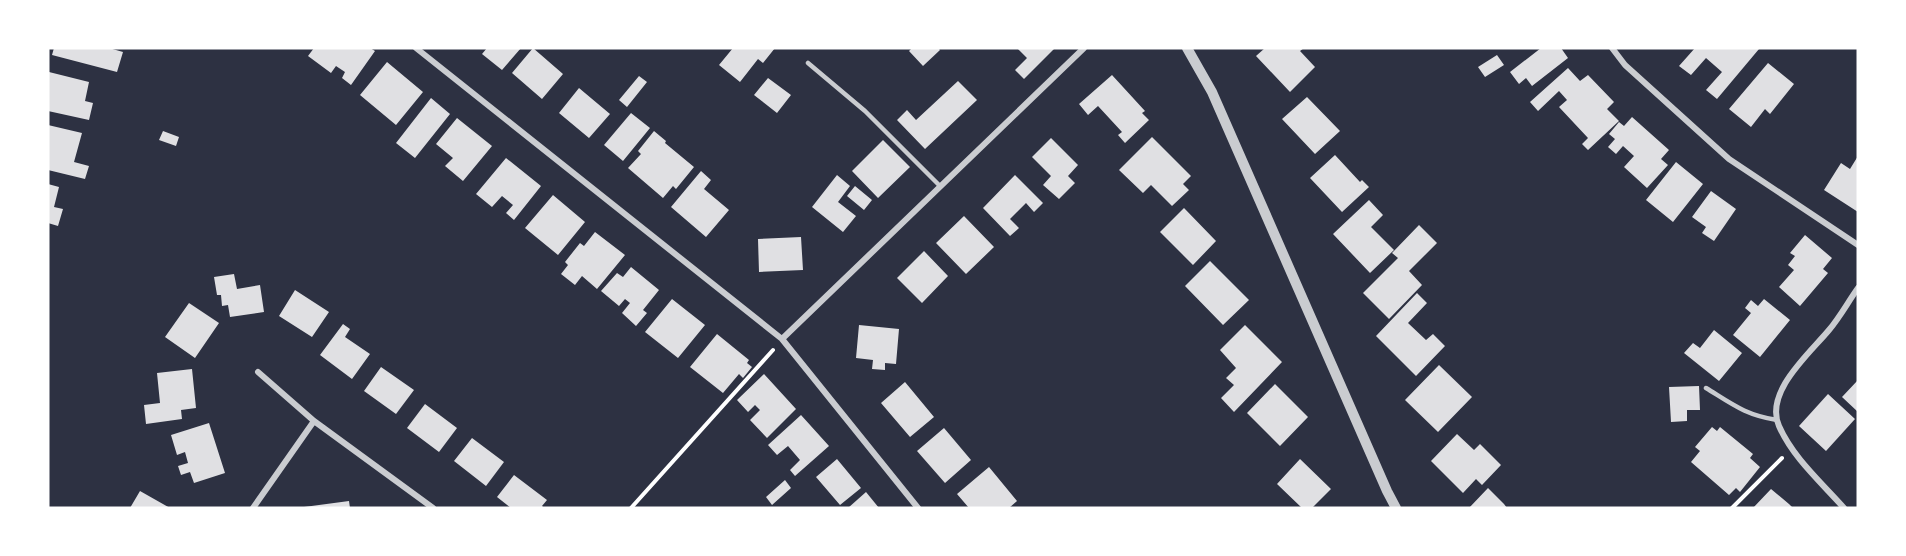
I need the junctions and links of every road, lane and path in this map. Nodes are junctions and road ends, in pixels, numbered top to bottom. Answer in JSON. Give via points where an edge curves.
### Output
{"nodes":[{"id":1,"x":416,"y":48,"type":"edge"},
{"id":2,"x":1084,"y":48,"type":"edge"},
{"id":3,"x":1187,"y":48,"type":"edge"},
{"id":4,"x":1612,"y":48,"type":"edge"},
{"id":5,"x":808,"y":63,"type":"dead end"},
{"id":6,"x":940,"y":186,"type":"junction"},
{"id":7,"x":1858,"y":245,"type":"edge"},
{"id":8,"x":1858,"y":288,"type":"edge"},
{"id":9,"x":782,"y":339,"type":"junction"},
{"id":10,"x":258,"y":372,"type":"dead end"},
{"id":11,"x":1706,"y":388,"type":"dead end"},
{"id":12,"x":1777,"y":420,"type":"junction"},
{"id":13,"x":314,"y":421,"type":"junction"},
{"id":14,"x":1791,"y":449,"type":"junction"},
{"id":15,"x":254,"y":508,"type":"edge"},
{"id":16,"x":433,"y":508,"type":"edge"},
{"id":17,"x":631,"y":508,"type":"edge"},
{"id":18,"x":918,"y":508,"type":"edge"},
{"id":19,"x":1396,"y":508,"type":"edge"},
{"id":20,"x":1732,"y":508,"type":"edge"},
{"id":21,"x":1844,"y":508,"type":"edge"}],
"edges":[{"from":1,"to":9,"type":"street"},
{"from":2,"to":6,"type":"street"},
{"from":3,"to":19,"type":"street","via":[[1212,92]]},
{"from":4,"to":7,"type":"street","via":[[1625,65],[1729,159]]},
{"from":5,"to":6,"type":"lane","via":[[865,111]]},
{"from":6,"to":9,"type":"street"},
{"from":8,"to":12,"type":"street","via":[[1780,392]]},
{"from":9,"to":17,"type":"path"},
{"from":9,"to":18,"type":"street"},
{"from":10,"to":13,"type":"street"},
{"from":11,"to":12,"type":"lane","via":[[1756,417]]},
{"from":12,"to":14,"type":"street"},
{"from":13,"to":15,"type":"street"},
{"from":13,"to":16,"type":"street"},
{"from":14,"to":20,"type":"path"},
{"from":14,"to":21,"type":"street"}]}
